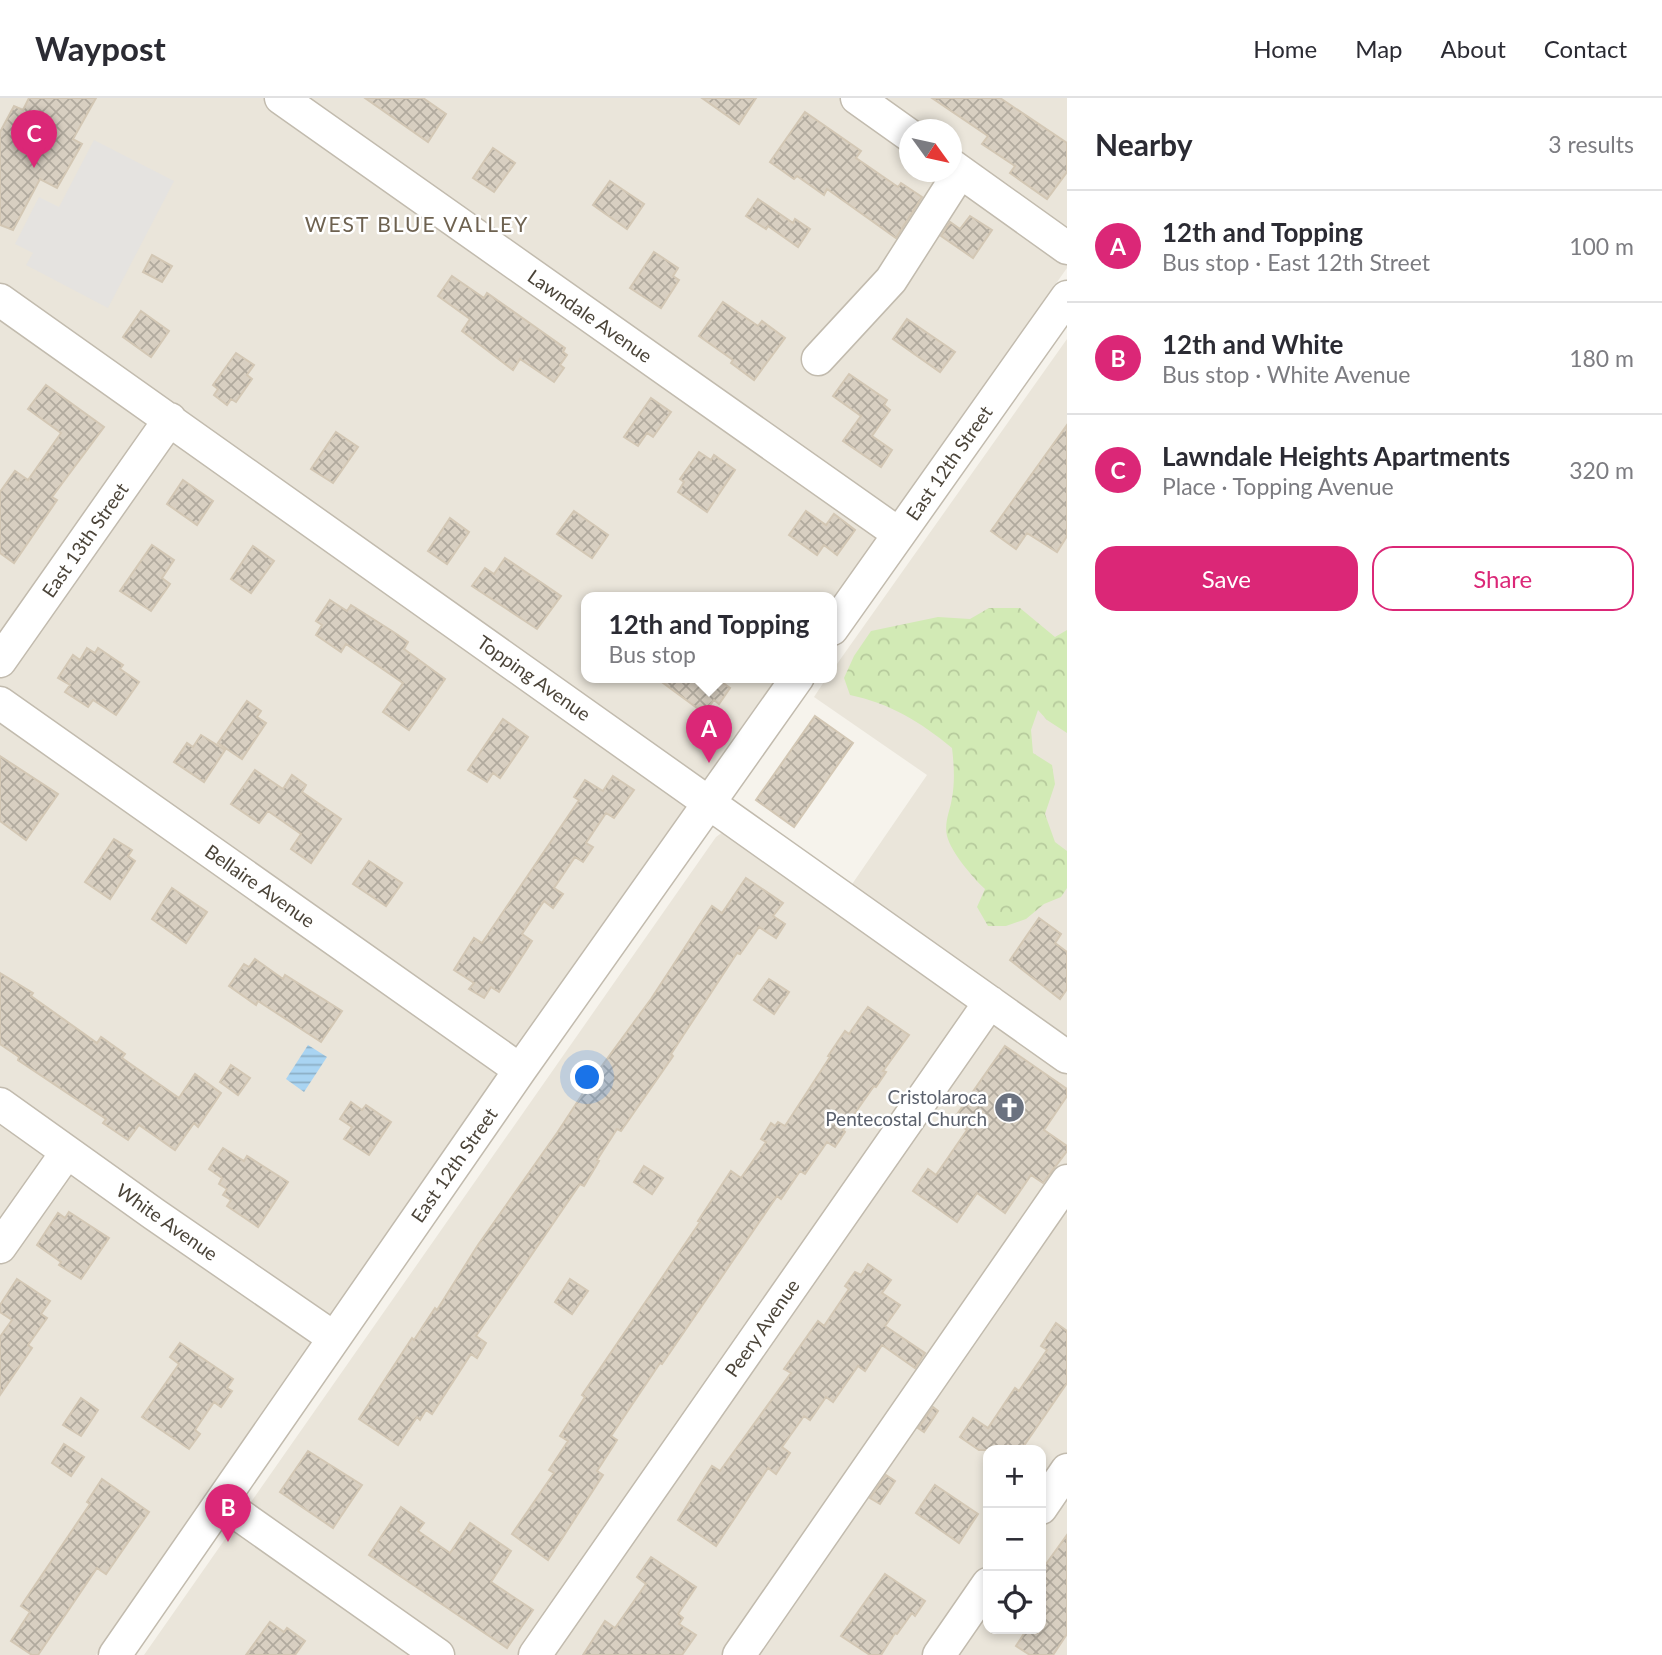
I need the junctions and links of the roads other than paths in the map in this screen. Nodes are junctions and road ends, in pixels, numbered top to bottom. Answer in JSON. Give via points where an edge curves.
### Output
{"nodes":[{"id":1,"x":281,"y":98,"type":"edge"},
{"id":2,"x":857,"y":98,"type":"edge"},
{"id":3,"x":899,"y":128,"type":"edge"},
{"id":4,"x":962,"y":173,"type":"edge"},
{"id":5,"x":948,"y":182,"type":"edge"},
{"id":6,"x":1067,"y":248,"type":"edge"},
{"id":7,"x":1067,"y":297,"type":"edge"},
{"id":8,"x":0,"y":300,"type":"edge"},
{"id":9,"x":818,"y":359,"type":"dead end"},
{"id":10,"x":170,"y":419,"type":"junction"},
{"id":11,"x":898,"y":534,"type":"junction"},
{"id":12,"x":837,"y":620,"type":"edge"},
{"id":13,"x":0,"y":661,"type":"edge"},
{"id":14,"x":794,"y":683,"type":"edge"},
{"id":15,"x":0,"y":703,"type":"edge"},
{"id":16,"x":710,"y":802,"type":"junction"},
{"id":17,"x":990,"y":1002,"type":"junction"},
{"id":18,"x":1067,"y":1057,"type":"edge"},
{"id":19,"x":520,"y":1070,"type":"junction"},
{"id":20,"x":0,"y":1104,"type":"edge"},
{"id":21,"x":67,"y":1152,"type":"junction"},
{"id":22,"x":1067,"y":1181,"type":"edge"},
{"id":23,"x":0,"y":1247,"type":"edge"},
{"id":24,"x":334,"y":1338,"type":"junction"},
{"id":25,"x":1067,"y":1470,"type":"edge"},
{"id":26,"x":1046,"y":1501,"type":"edge"},
{"id":27,"x":221,"y":1502,"type":"junction"},
{"id":28,"x":983,"y":1591,"type":"edge"},
{"id":29,"x":115,"y":1655,"type":"edge"},
{"id":30,"x":438,"y":1655,"type":"edge"},
{"id":31,"x":535,"y":1655,"type":"edge"},
{"id":32,"x":739,"y":1655,"type":"edge"},
{"id":33,"x":939,"y":1655,"type":"edge"}],
"edges":[{"from":1,"to":11,"type":"street","name":"Lawndale Avenue"},
{"from":2,"to":3,"type":"street"},
{"from":4,"to":6,"type":"street"},
{"from":5,"to":9,"type":"street","via":[[891,280]]},
{"from":7,"to":11,"type":"street","name":"East 12th Street"},
{"from":8,"to":10,"type":"street","name":"Topping Avenue"},
{"from":10,"to":13,"type":"street","name":"East 13th Street"},
{"from":10,"to":16,"type":"street","name":"Topping Avenue"},
{"from":11,"to":12,"type":"street","name":"East 12th Street"},
{"from":14,"to":16,"type":"street","name":"East 12th Street"},
{"from":15,"to":19,"type":"street","name":"Bellaire Avenue"},
{"from":16,"to":17,"type":"street","name":"Topping Avenue"},
{"from":16,"to":19,"type":"street","name":"East 12th Street"},
{"from":17,"to":18,"type":"street","name":"Topping Avenue"},
{"from":17,"to":31,"type":"street","name":"Peery Avenue"},
{"from":19,"to":24,"type":"street","name":"East 12th Street"},
{"from":20,"to":21,"type":"street","name":"White Avenue"},
{"from":21,"to":23,"type":"street"},
{"from":21,"to":24,"type":"street","name":"White Avenue"},
{"from":22,"to":32,"type":"street"},
{"from":24,"to":27,"type":"street","name":"East 12th Street"},
{"from":25,"to":26,"type":"street"},
{"from":27,"to":29,"type":"street","name":"East 12th Street"},
{"from":27,"to":30,"type":"street"},
{"from":28,"to":33,"type":"street"}]}
